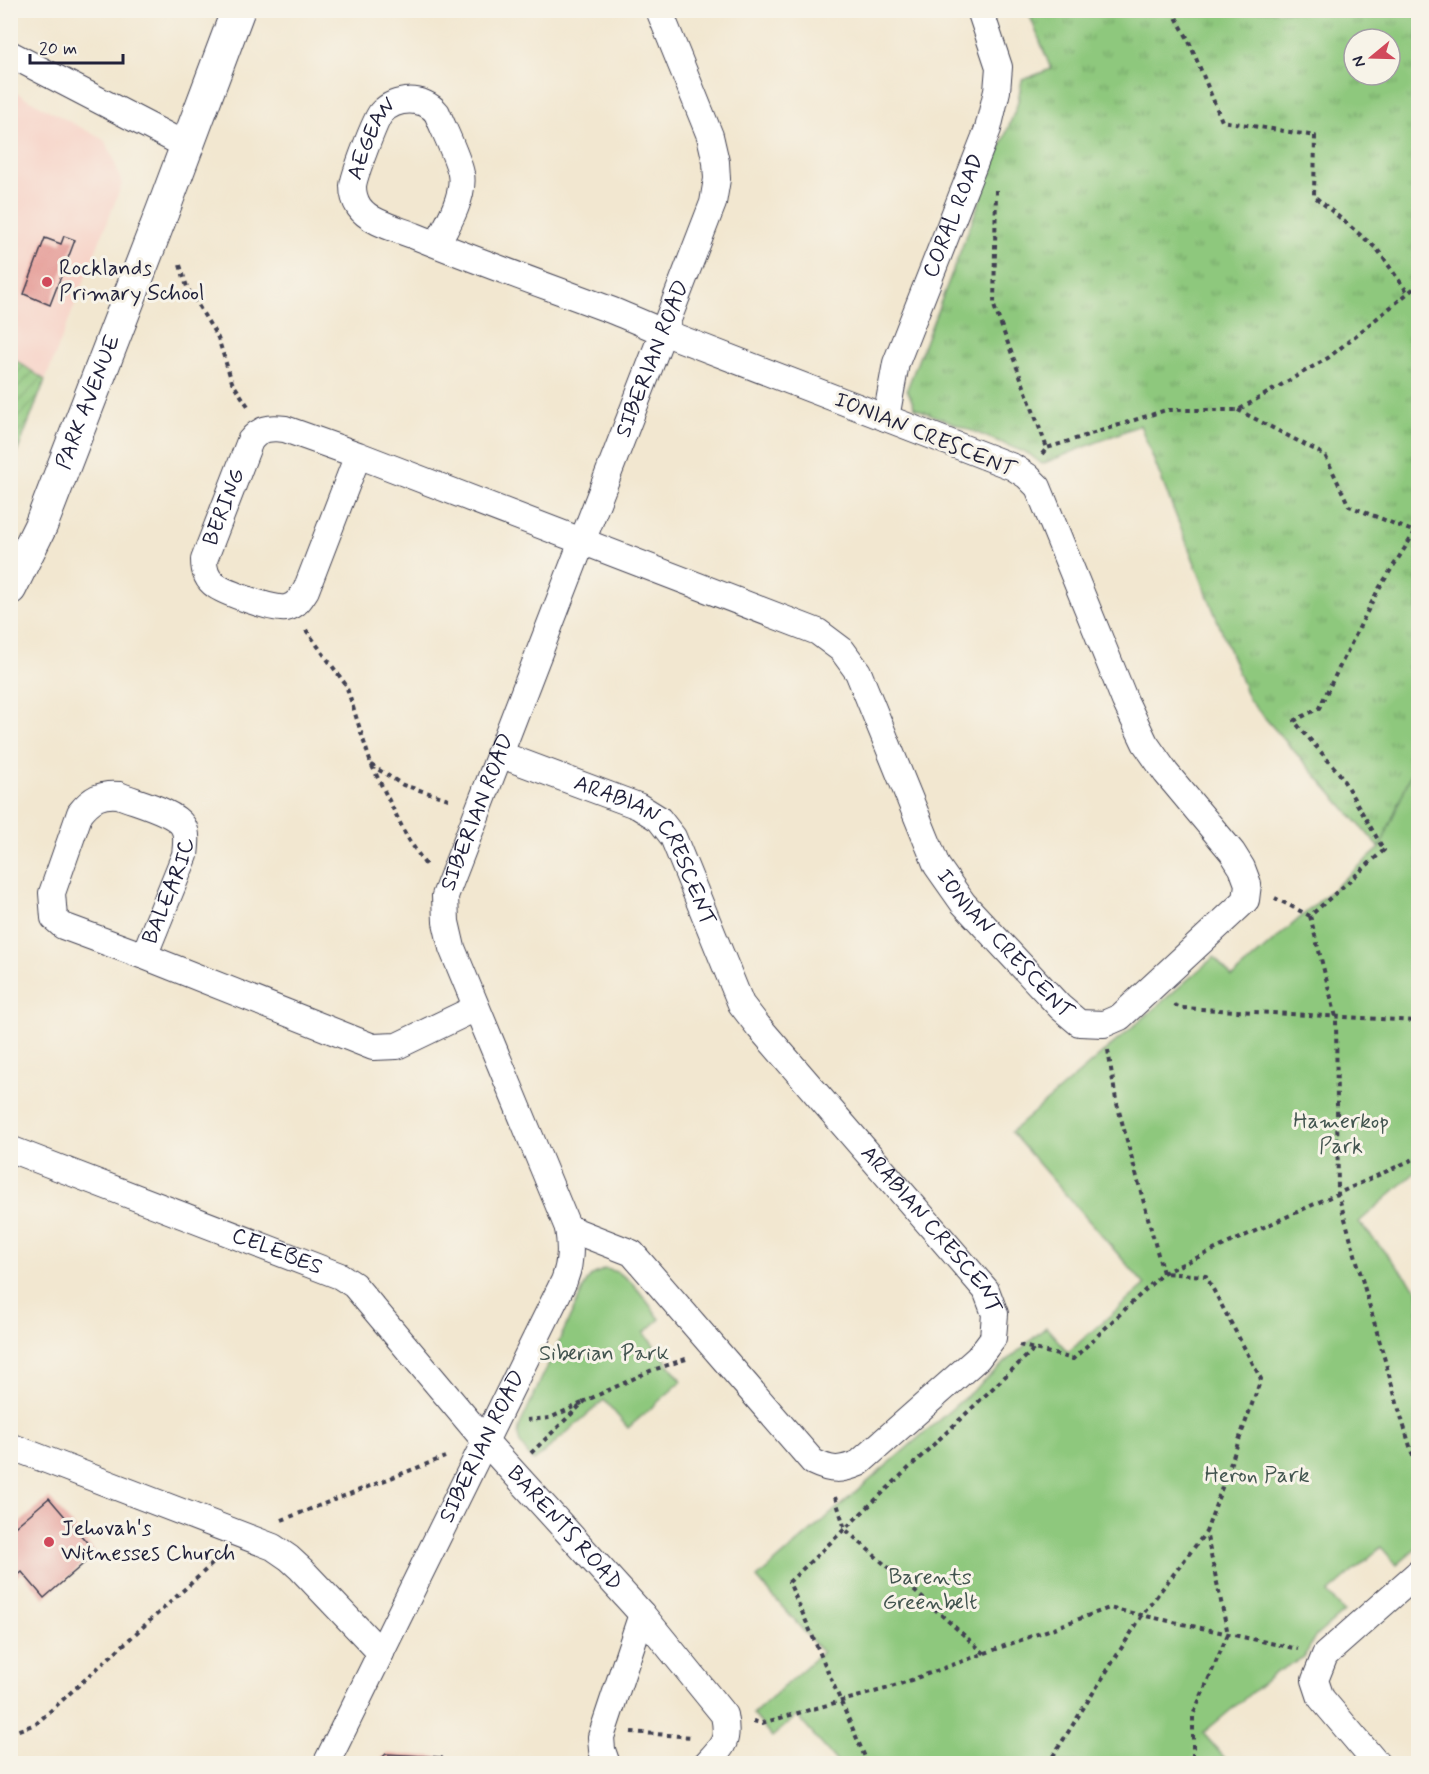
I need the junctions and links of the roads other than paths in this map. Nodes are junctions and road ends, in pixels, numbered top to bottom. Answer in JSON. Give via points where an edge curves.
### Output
{"nodes":[{"id":1,"x":238,"y":10,"type":"edge"},
{"id":2,"x":659,"y":10,"type":"edge"},
{"id":3,"x":980,"y":10,"type":"edge"},
{"id":4,"x":10,"y":54,"type":"edge"},
{"id":5,"x":187,"y":146,"type":"junction"},
{"id":6,"x":436,"y":244,"type":"junction"},
{"id":7,"x":663,"y":332,"type":"junction"},
{"id":8,"x":886,"y":418,"type":"junction"},
{"id":9,"x":358,"y":455,"type":"junction"},
{"id":10,"x":581,"y":542,"type":"junction"},
{"id":11,"x":10,"y":588,"type":"edge"},
{"id":12,"x":499,"y":754,"type":"junction"},
{"id":13,"x":144,"y":956,"type":"junction"},
{"id":14,"x":476,"y":1008,"type":"junction"},
{"id":15,"x":10,"y":1149,"type":"edge"},
{"id":16,"x":568,"y":1228,"type":"junction"},
{"id":17,"x":485,"y":1441,"type":"junction"},
{"id":18,"x":10,"y":1446,"type":"edge"},
{"id":19,"x":1419,"y":1573,"type":"edge"},
{"id":20,"x":642,"y":1614,"type":"junction"},
{"id":21,"x":381,"y":1653,"type":"junction"},
{"id":22,"x":714,"y":1756,"type":"edge"},
{"id":23,"x":326,"y":1764,"type":"edge"},
{"id":24,"x":607,"y":1764,"type":"edge"},
{"id":25,"x":1377,"y":1764,"type":"edge"}],
"edges":[{"from":1,"to":5,"type":"street","name":"PARK AVENUE"},
{"from":2,"to":7,"type":"street","name":"SIBERIAN ROAD","via":[[710,136],[717,179],[713,203]]},
{"from":3,"to":8,"type":"street","name":"CORAL ROAD","via":[[999,67],[994,100],[987,129],[896,363]]},
{"from":4,"to":5,"type":"street"},
{"from":5,"to":11,"type":"street","name":"PARK AVENUE","via":[[41,525]]},
{"from":6,"to":6,"type":"street","name":"AEGEAN","via":[[461,190],[461,174],[437,113],[430,105],[420,101],[394,103],[381,114],[356,173],[354,198],[369,217]]},
{"from":6,"to":7,"type":"street","name":"AEGEAN"},
{"from":7,"to":8,"type":"street","name":"IONIAN CRESCENT"},
{"from":7,"to":10,"type":"street","name":"SIBERIAN ROAD"},
{"from":8,"to":10,"type":"street","name":"IONIAN CRESCENT","via":[[1013,467],[1038,487],[1145,743],[1232,852],[1248,884],[1246,900],[1120,1017],[1104,1024],[1079,1023],[1060,1007],[963,903],[937,866],[858,672],[842,650],[818,632]]},
{"from":9,"to":9,"type":"street","name":"BERING","via":[[285,429],[263,429],[256,433],[204,560],[206,576],[215,585],[270,607],[289,608],[298,603]]},
{"from":9,"to":10,"type":"street"},
{"from":10,"to":12,"type":"street","name":"SIBERIAN ROAD"},
{"from":12,"to":14,"type":"street","name":"SIBERIAN ROAD","via":[[445,896],[452,948]]},
{"from":12,"to":16,"type":"street","name":"ARABIAN CRESCENT","via":[[638,806],[659,819],[673,837],[741,1004],[986,1290],[995,1314],[993,1338],[978,1358],[859,1463],[843,1470],[827,1469],[813,1462],[632,1253]]},
{"from":13,"to":13,"type":"street","name":"BALEARIC","via":[[185,855],[185,827],[174,817],[119,795],[96,797],[80,813],[52,893],[54,918],[63,927]]},
{"from":13,"to":14,"type":"street","name":"BALEARIC","via":[[373,1047],[397,1046]]},
{"from":14,"to":16,"type":"street","name":"SIBERIAN ROAD"},
{"from":15,"to":17,"type":"street","name":"CELEBES","via":[[340,1276],[354,1285]]},
{"from":16,"to":17,"type":"street","name":"SIBERIAN ROAD","via":[[570,1262],[564,1281]]},
{"from":17,"to":20,"type":"street","name":"BARENTS ROAD"},
{"from":17,"to":21,"type":"street","name":"SIBERIAN ROAD"},
{"from":18,"to":21,"type":"street","via":[[273,1547],[289,1558]]},
{"from":19,"to":25,"type":"street","via":[[1325,1655],[1315,1680],[1321,1698]]},
{"from":20,"to":22,"type":"street","name":"BARENTS ROAD","via":[[724,1715],[727,1734]]},
{"from":20,"to":24,"type":"street","via":[[601,1737]]},
{"from":21,"to":23,"type":"street","name":"SIBERIAN ROAD"}]}
